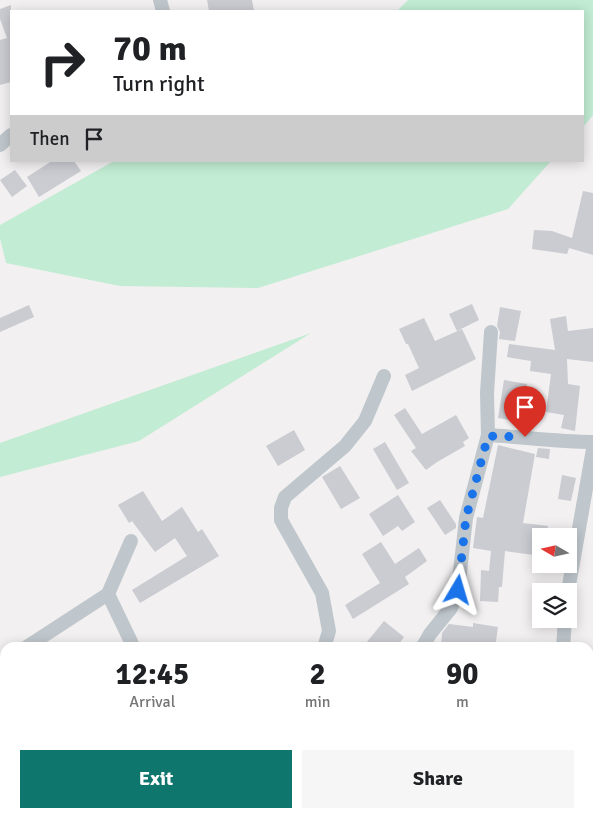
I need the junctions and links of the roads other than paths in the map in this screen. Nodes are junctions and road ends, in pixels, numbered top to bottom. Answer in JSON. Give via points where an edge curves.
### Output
{"nodes":[{"id":1,"x":491,"y":332,"type":"dead end"},
{"id":2,"x":384,"y":376,"type":"dead end"},
{"id":3,"x":488,"y":436,"type":"junction"},
{"id":4,"x":593,"y":442,"type":"edge"},
{"id":5,"x":593,"y":449,"type":"edge"},
{"id":6,"x":131,"y":541,"type":"dead end"},
{"id":7,"x":569,"y":583,"type":"edge"},
{"id":8,"x":108,"y":594,"type":"junction"},
{"id":9,"x":564,"y":628,"type":"edge"},
{"id":10,"x":34,"y":642,"type":"edge"},
{"id":11,"x":131,"y":642,"type":"edge"},
{"id":12,"x":326,"y":642,"type":"edge"},
{"id":13,"x":425,"y":642,"type":"edge"},
{"id":14,"x":563,"y":642,"type":"edge"}],
"edges":[{"from":1,"to":3,"type":"street"},
{"from":2,"to":12,"type":"street","via":[[365,421],[344,446],[285,497],[281,508],[281,520],[322,593],[329,630]]},
{"from":3,"to":4,"type":"street"},
{"from":3,"to":13,"type":"street","via":[[466,518],[458,590],[451,608]]},
{"from":5,"to":7,"type":"street"},
{"from":6,"to":8,"type":"street"},
{"from":8,"to":10,"type":"street"},
{"from":8,"to":11,"type":"street"},
{"from":9,"to":14,"type":"street"}]}
